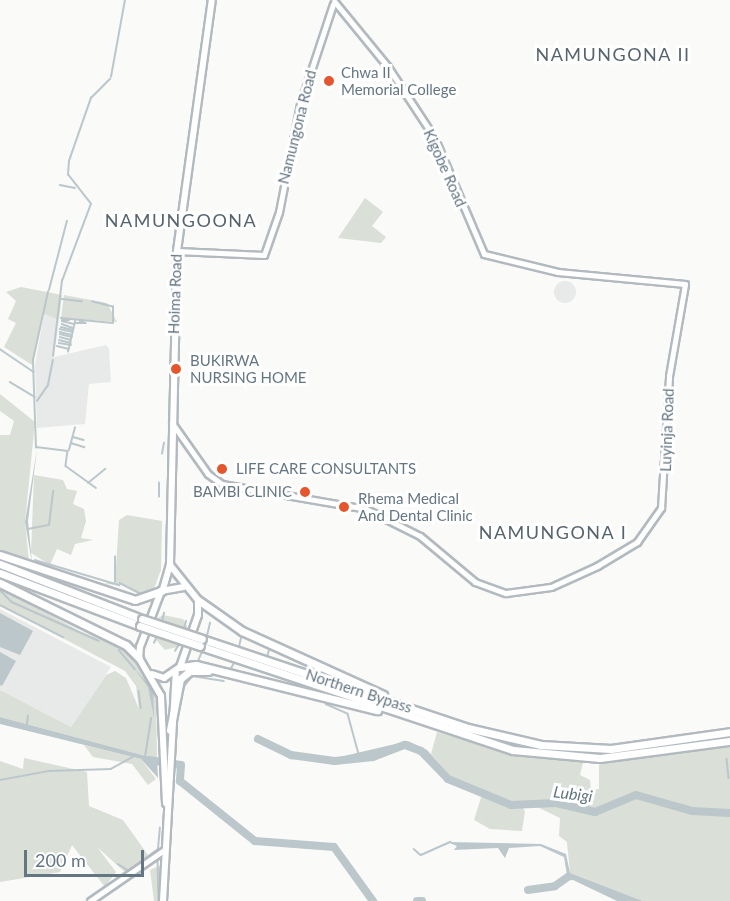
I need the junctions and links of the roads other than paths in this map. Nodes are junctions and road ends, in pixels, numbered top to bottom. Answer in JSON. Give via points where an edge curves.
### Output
{"nodes":[{"id":1,"x":212,"y":0,"type":"edge"},
{"id":2,"x":334,"y":1,"type":"edge"},
{"id":3,"x":177,"y":251,"type":"junction"},
{"id":4,"x":685,"y":284,"type":"joint"},
{"id":5,"x":172,"y":422,"type":"junction"},
{"id":6,"x":0,"y":555,"type":"edge"},
{"id":7,"x":0,"y":564,"type":"edge"},
{"id":8,"x":170,"y":564,"type":"junction"},
{"id":9,"x":0,"y":573,"type":"edge"},
{"id":10,"x":0,"y":583,"type":"edge"},
{"id":11,"x":184,"y":587,"type":"junction"},
{"id":12,"x":162,"y":590,"type":"junction"},
{"id":13,"x":198,"y":600,"type":"junction"},
{"id":14,"x":141,"y":623,"type":"junction"},
{"id":15,"x":201,"y":643,"type":"junction"},
{"id":16,"x":139,"y":658,"type":"junction"},
{"id":17,"x":178,"y":670,"type":"junction"},
{"id":18,"x":152,"y":674,"type":"junction"},
{"id":19,"x":231,"y":674,"type":"junction"},
{"id":20,"x":404,"y":706,"type":"junction"},
{"id":21,"x":434,"y":725,"type":"junction"},
{"id":22,"x":167,"y":729,"type":"junction"},
{"id":23,"x":730,"y":732,"type":"edge"},
{"id":24,"x":730,"y":741,"type":"edge"},
{"id":25,"x":166,"y":803,"type":"junction"},
{"id":26,"x":164,"y":850,"type":"junction"},
{"id":27,"x":90,"y":901,"type":"edge"},
{"id":28,"x":163,"y":901,"type":"edge"}],
"edges":[{"from":1,"to":3,"type":"main road","name":"Hoima Road"},
{"from":2,"to":3,"type":"street","name":"Namungona Road","via":[[300,104],[279,212],[264,255]]},
{"from":2,"to":4,"type":"street","name":"Kigobe Road","via":[[388,67],[434,137],[484,254],[558,273]]},
{"from":3,"to":5,"type":"main road","name":"Hoima Road"},
{"from":4,"to":5,"type":"street","name":"Luyinja Road","via":[[669,376],[661,508],[641,538],[551,587],[498,591],[475,582],[426,540],[376,513],[222,484],[208,474]]},
{"from":5,"to":8,"type":"main road","name":"Hoima Road"},
{"from":6,"to":12,"type":"highway","via":[[135,600]]},
{"from":7,"to":14,"type":"highway","name":"Northern Bypass"},
{"from":8,"to":11,"type":"main road"},
{"from":8,"to":12,"type":"main road","name":"Hoima Road"},
{"from":9,"to":14,"type":"highway","name":"Northern Bypass"},
{"from":10,"to":16,"type":"highway","via":[[126,645]]},
{"from":11,"to":12,"type":"main road"},
{"from":11,"to":13,"type":"main road"},
{"from":12,"to":16,"type":"main road","name":"Hoima Road"},
{"from":13,"to":17,"type":"main road"},
{"from":13,"to":20,"type":"highway","via":[[250,635]]},
{"from":14,"to":15,"type":"highway","name":"Northern Bypass","bridge":true},
{"from":15,"to":20,"type":"highway","name":"Northern Bypass"},
{"from":15,"to":21,"type":"highway","name":"Northern Bypass"},
{"from":16,"to":18,"type":"main road"},
{"from":17,"to":18,"type":"main road","via":[[164,678]]},
{"from":17,"to":19,"type":"highway","via":[[196,665]]},
{"from":17,"to":22,"type":"main road"},
{"from":18,"to":22,"type":"main road","via":[[162,696]]},
{"from":19,"to":21,"type":"highway"},
{"from":19,"to":22,"type":"highway","via":[[196,670],[183,675]]},
{"from":20,"to":23,"type":"highway","name":"Northern Bypass","via":[[508,739],[571,748],[638,747]]},
{"from":21,"to":24,"type":"highway","name":"Northern Bypass","via":[[513,750],[583,758]]},
{"from":22,"to":25,"type":"main road"},
{"from":22,"to":25,"type":"main road"},
{"from":25,"to":26,"type":"main road"},
{"from":26,"to":27,"type":"street"},
{"from":26,"to":28,"type":"main road"}]}
